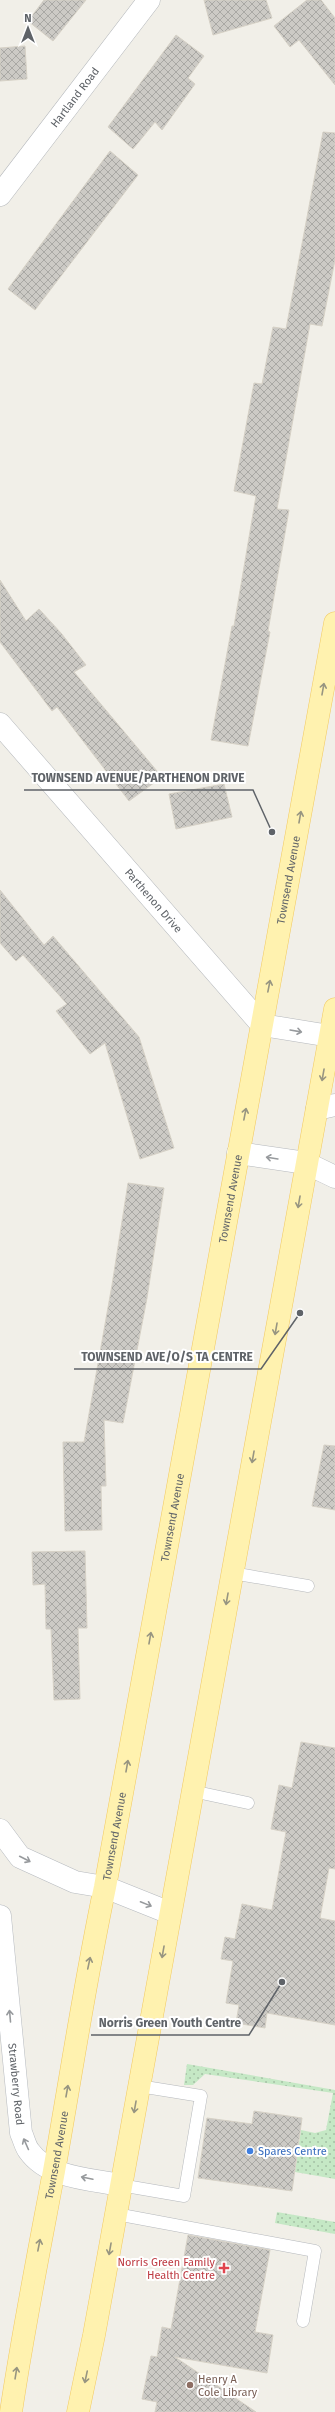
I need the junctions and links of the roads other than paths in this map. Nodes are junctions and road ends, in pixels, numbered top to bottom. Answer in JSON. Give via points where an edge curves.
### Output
{"nodes":[{"id":1,"x":149,"y":0,"type":"edge"},
{"id":2,"x":4,"y":181,"type":"edge"},
{"id":3,"x":335,"y":623,"type":"edge"},
{"id":4,"x":0,"y":724,"type":"edge"},
{"id":5,"x":335,"y":1009,"type":"edge"},
{"id":6,"x":262,"y":1025,"type":"junction"},
{"id":7,"x":330,"y":1036,"type":"junction"},
{"id":8,"x":326,"y":1107,"type":"edge"},
{"id":9,"x":238,"y":1152,"type":"junction"},
{"id":10,"x":306,"y":1163,"type":"junction"},
{"id":11,"x":335,"y":1177,"type":"edge"},
{"id":12,"x":232,"y":1573,"type":"junction"},
{"id":13,"x":308,"y":1586,"type":"dead end"},
{"id":14,"x":192,"y":1791,"type":"junction"},
{"id":15,"x":248,"y":1802,"type":"dead end"},
{"id":16,"x":0,"y":1830,"type":"edge"},
{"id":17,"x":105,"y":1887,"type":"junction"},
{"id":18,"x":170,"y":1913,"type":"junction"},
{"id":19,"x":0,"y":1916,"type":"edge"},
{"id":20,"x":138,"y":2086,"type":"junction"},
{"id":21,"x":54,"y":2171,"type":"junction"},
{"id":22,"x":120,"y":2185,"type":"junction"},
{"id":23,"x":116,"y":2214,"type":"junction"},
{"id":24,"x":303,"y":2321,"type":"dead end"},
{"id":25,"x":11,"y":2412,"type":"edge"},
{"id":26,"x":78,"y":2412,"type":"edge"}],
"edges":[{"from":1,"to":2,"type":"street","name":"Hartland Road"},
{"from":6,"to":3,"type":"main road","name":"Townsend Avenue","one_way":true},
{"from":4,"to":6,"type":"street","name":"Parthenon Drive"},
{"from":5,"to":7,"type":"main road"},
{"from":6,"to":7,"type":"street","one_way":true},
{"from":9,"to":6,"type":"main road","name":"Townsend Avenue","one_way":true},
{"from":7,"to":8,"type":"main road","one_way":true},
{"from":8,"to":10,"type":"main road"},
{"from":10,"to":9,"type":"street","one_way":true},
{"from":17,"to":9,"type":"main road","name":"Townsend Avenue","one_way":true},
{"from":10,"to":11,"type":"street"},
{"from":10,"to":12,"type":"main road","one_way":true},
{"from":12,"to":13,"type":"lane"},
{"from":12,"to":14,"type":"main road","one_way":true},
{"from":14,"to":15,"type":"lane"},
{"from":14,"to":18,"type":"main road"},
{"from":16,"to":17,"type":"street","one_way":true,"via":[[20,1857],[75,1882]]},
{"from":17,"to":18,"type":"street","one_way":true},
{"from":21,"to":17,"type":"main road","name":"Townsend Avenue","one_way":true,"via":[[86,1978]]},
{"from":18,"to":20,"type":"main road","one_way":true},
{"from":21,"to":19,"type":"street","name":"Strawberry Road","one_way":true,"via":[[28,2150],[22,2133]]},
{"from":20,"to":22,"type":"main road","one_way":true},
{"from":20,"to":22,"type":"lane","via":[[201,2096],[184,2196]]},
{"from":22,"to":21,"type":"street","name":"Strawberry Road","one_way":true},
{"from":25,"to":21,"type":"main road","name":"Townsend Avenue","one_way":true,"via":[[31,2287]]},
{"from":22,"to":23,"type":"main road"},
{"from":23,"to":24,"type":"lane","via":[[315,2251]]},
{"from":23,"to":26,"type":"main road","one_way":true}]}
